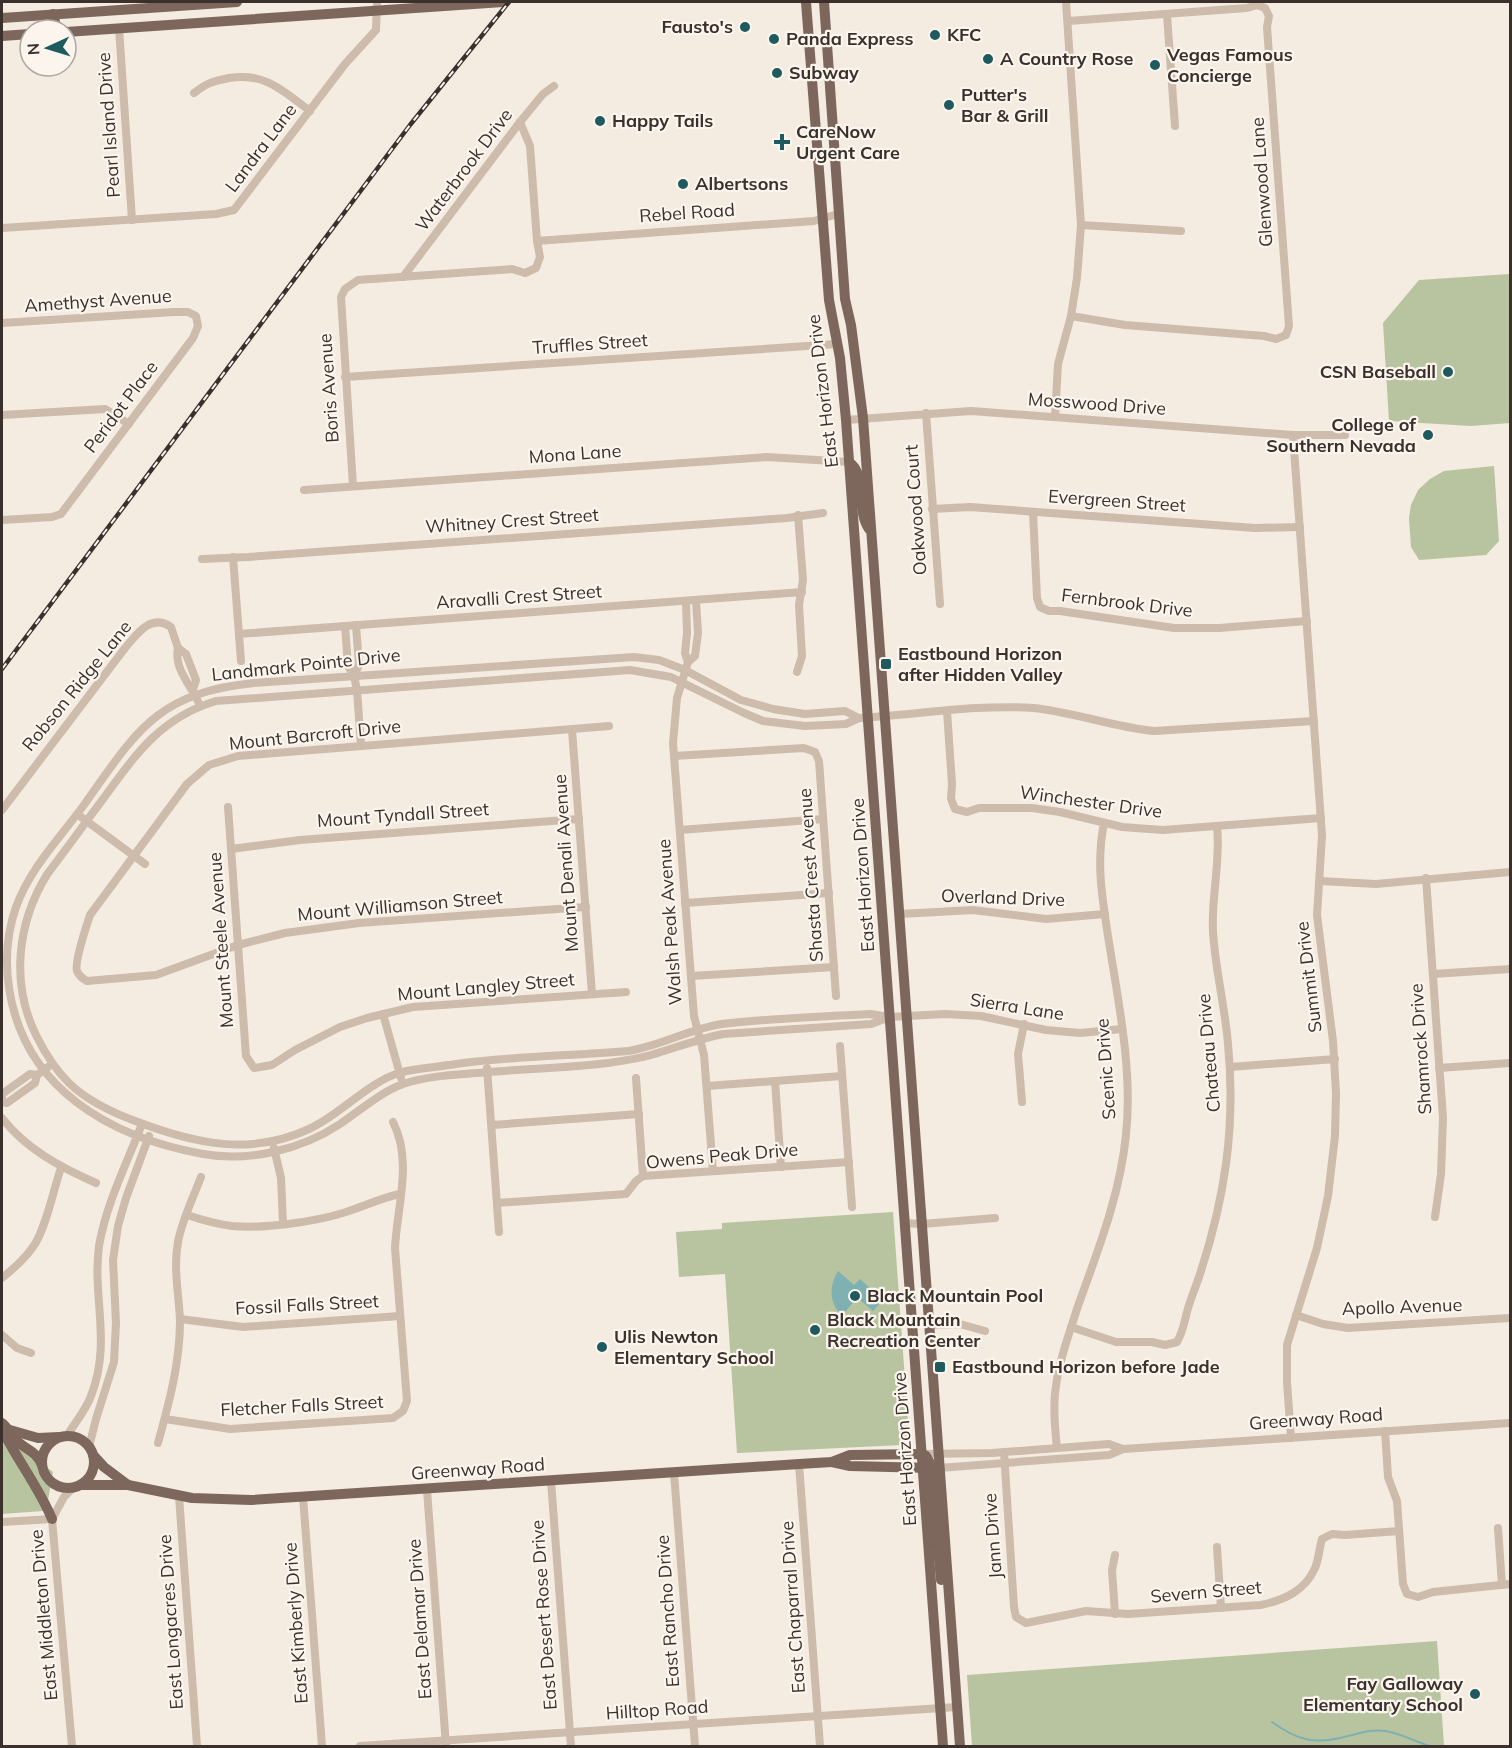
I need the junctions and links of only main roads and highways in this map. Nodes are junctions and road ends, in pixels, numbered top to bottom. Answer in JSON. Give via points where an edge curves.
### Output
{"nodes":[{"id":1,"x":237,"y":2,"type":"edge"},
{"id":2,"x":503,"y":2,"type":"edge"},
{"id":3,"x":806,"y":2,"type":"edge"},
{"id":4,"x":824,"y":2,"type":"edge"},
{"id":5,"x":378,"y":5,"type":"edge"},
{"id":6,"x":53,"y":15,"type":"junction"},
{"id":7,"x":2,"y":18,"type":"edge"},
{"id":8,"x":54,"y":18,"type":"edge"},
{"id":9,"x":78,"y":31,"type":"edge"},
{"id":10,"x":18,"y":35,"type":"edge"},
{"id":11,"x":2,"y":36,"type":"edge"},
{"id":12,"x":849,"y":462,"type":"junction"},
{"id":13,"x":871,"y":531,"type":"junction"},
{"id":14,"x":4,"y":1427,"type":"edge"},
{"id":15,"x":63,"y":1437,"type":"junction"},
{"id":16,"x":91,"y":1451,"type":"junction"},
{"id":17,"x":922,"y":1454,"type":"junction"},
{"id":18,"x":832,"y":1462,"type":"junction"},
{"id":19,"x":42,"y":1465,"type":"junction"},
{"id":20,"x":931,"y":1468,"type":"junction"},
{"id":21,"x":128,"y":1485,"type":"junction"},
{"id":22,"x":77,"y":1486,"type":"junction"},
{"id":23,"x":52,"y":1519,"type":"road end"},
{"id":24,"x":940,"y":1708,"type":"junction"},
{"id":25,"x":943,"y":1746,"type":"edge"},
{"id":26,"x":951,"y":1746,"type":"edge"},
{"id":27,"x":960,"y":1746,"type":"edge"}],
"edges":[{"from":1,"to":6,"type":"main road"},
{"from":2,"to":5,"type":"main road"},
{"from":3,"to":12,"type":"main road","name":"East Horizon Drive","via":[[829,300]]},
{"from":4,"to":13,"type":"main road","name":"East Horizon Drive","via":[[845,299],[863,418]]},
{"from":5,"to":9,"type":"main road"},
{"from":6,"to":7,"type":"main road"},
{"from":6,"to":8,"type":"main road"},
{"from":10,"to":11,"type":"main road"},
{"from":12,"to":13,"type":"main road","via":[[858,472],[862,514]]},
{"from":12,"to":17,"type":"main road","name":"East Horizon Drive","via":[[864,718]]},
{"from":13,"to":20,"type":"main road","name":"East Horizon Drive","via":[[939,1455]]},
{"from":14,"to":15,"type":"main road","via":[[38,1438]]},
{"from":14,"to":19,"type":"main road"},
{"from":14,"to":23,"type":"main road","via":[[13,1452],[45,1500]]},
{"from":15,"to":16,"type":"main road","via":[[76,1437]]},
{"from":15,"to":19,"type":"main road","via":[[45,1448]]},
{"from":16,"to":21,"type":"main road","name":"Greenway Road"},
{"from":16,"to":22,"type":"main road","via":[[92,1472]]},
{"from":17,"to":18,"type":"main road","name":"Greenway Road","via":[[850,1455]]},
{"from":17,"to":20,"type":"main road"},
{"from":18,"to":20,"type":"main road","name":"Greenway Road"},
{"from":18,"to":21,"type":"main road","name":"Greenway Road","via":[[230,1501]]},
{"from":19,"to":22,"type":"main road","via":[[44,1474],[57,1486]]},
{"from":20,"to":24,"type":"main road","name":"East Horizon Drive"},
{"from":20,"to":27,"type":"main road","via":[[940,1577],[948,1597]]},
{"from":21,"to":22,"type":"main road","name":"Greenway Road"},
{"from":24,"to":25,"type":"main road","name":"East Horizon Drive"},
{"from":24,"to":26,"type":"main road","via":[[947,1711]]}]}
